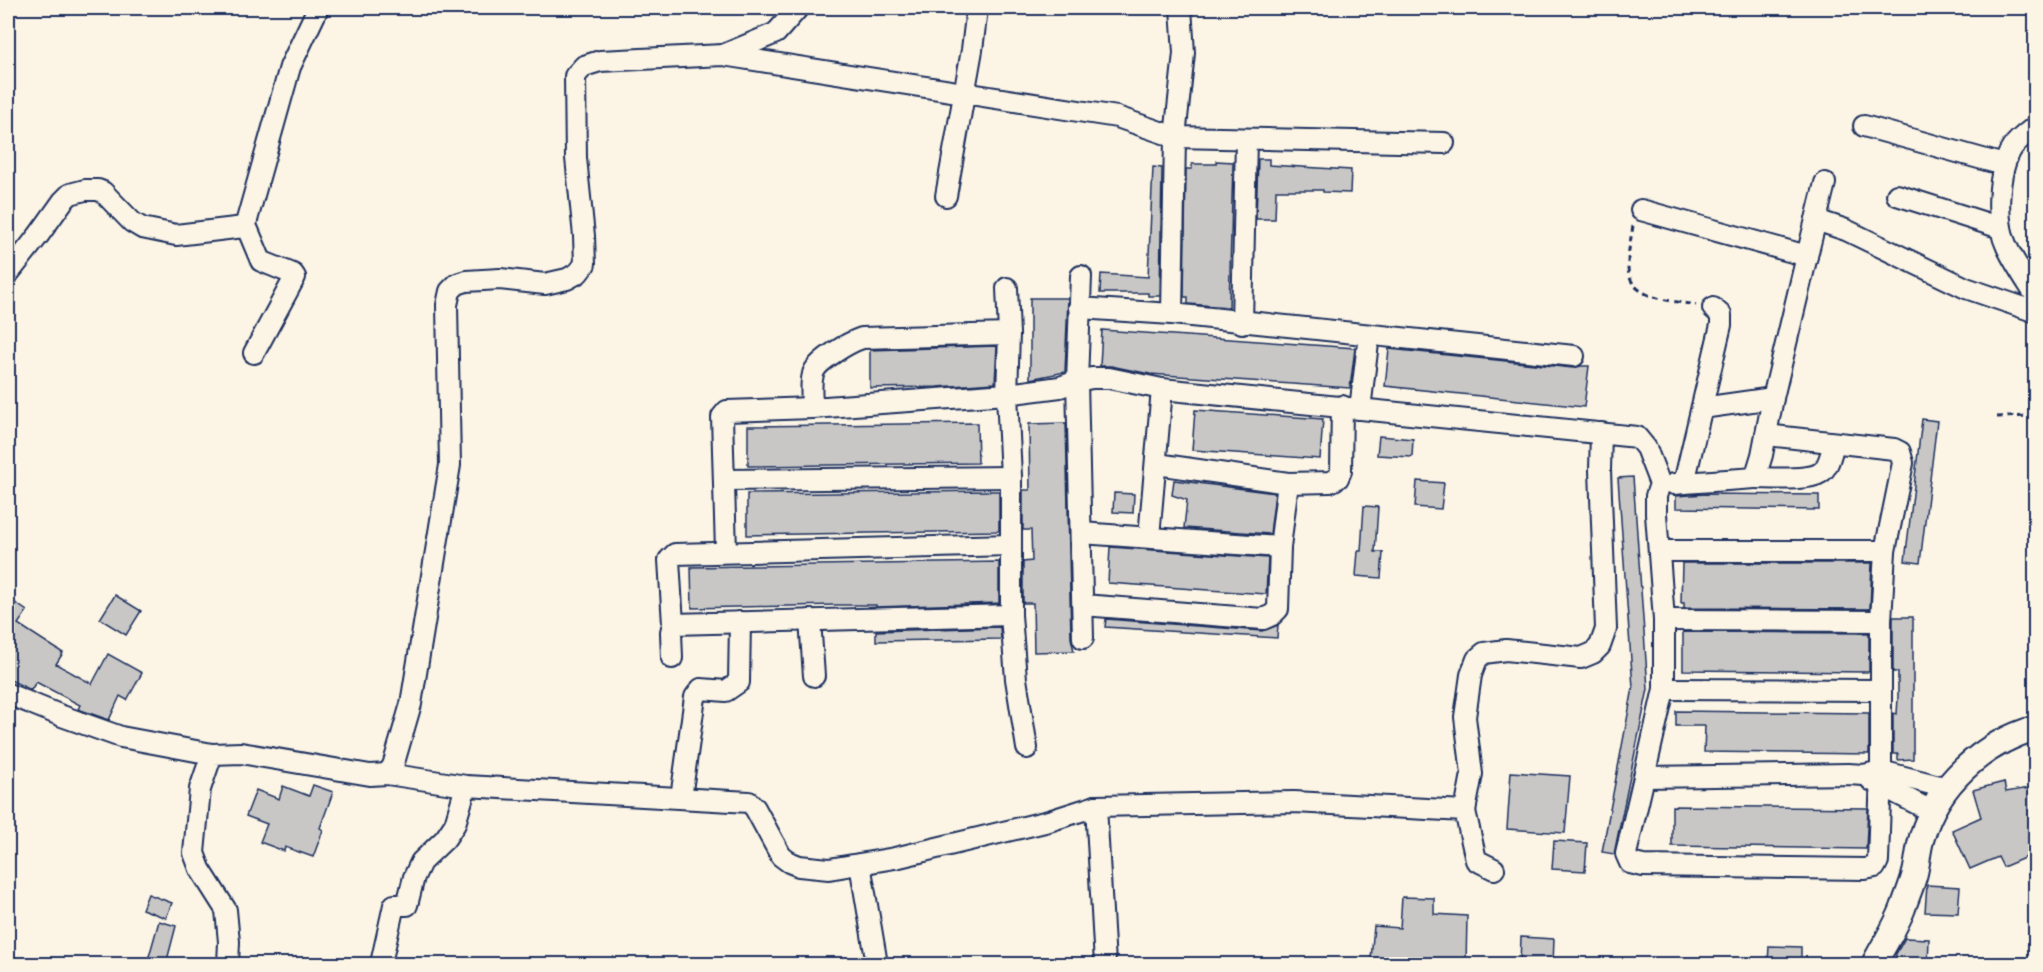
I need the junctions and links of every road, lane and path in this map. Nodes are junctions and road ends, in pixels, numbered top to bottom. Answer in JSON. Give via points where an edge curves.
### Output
{"nodes":[{"id":1,"x":318,"y":8,"type":"edge"},
{"id":2,"x":798,"y":8,"type":"edge"},
{"id":3,"x":977,"y":8,"type":"edge"},
{"id":4,"x":1181,"y":8,"type":"edge"},
{"id":5,"x":723,"y":55,"type":"junction"},
{"id":6,"x":964,"y":91,"type":"junction"},
{"id":7,"x":1864,"y":126,"type":"dead end"},
{"id":8,"x":2036,"y":126,"type":"edge"},
{"id":9,"x":1175,"y":137,"type":"junction"},
{"id":10,"x":1246,"y":139,"type":"junction"},
{"id":11,"x":1444,"y":143,"type":"dead end"},
{"id":12,"x":2004,"y":165,"type":"junction"},
{"id":13,"x":1825,"y":183,"type":"dead end"},
{"id":14,"x":1897,"y":195,"type":"dead end"},
{"id":15,"x":946,"y":196,"type":"dead end"},
{"id":16,"x":1641,"y":210,"type":"joint"},
{"id":17,"x":1816,"y":220,"type":"junction"},
{"id":18,"x":244,"y":227,"type":"junction"},
{"id":19,"x":2001,"y":228,"type":"junction"},
{"id":20,"x":1807,"y":256,"type":"junction"},
{"id":21,"x":8,"y":274,"type":"edge"},
{"id":22,"x":1081,"y":276,"type":"dead end"},
{"id":23,"x":1007,"y":288,"type":"dead end"},
{"id":24,"x":2036,"y":296,"type":"edge"},
{"id":25,"x":1079,"y":308,"type":"junction"},
{"id":26,"x":1713,"y":308,"type":"joint"},
{"id":27,"x":2036,"y":312,"type":"edge"},
{"id":28,"x":1172,"y":314,"type":"junction"},
{"id":29,"x":1242,"y":323,"type":"junction"},
{"id":30,"x":1009,"y":334,"type":"junction"},
{"id":31,"x":1369,"y":335,"type":"junction"},
{"id":32,"x":254,"y":353,"type":"dead end"},
{"id":33,"x":1574,"y":356,"type":"dead end"},
{"id":34,"x":1077,"y":381,"type":"junction"},
{"id":35,"x":1162,"y":389,"type":"junction"},
{"id":36,"x":1007,"y":394,"type":"junction"},
{"id":37,"x":1773,"y":398,"type":"junction"},
{"id":38,"x":1351,"y":407,"type":"junction"},
{"id":39,"x":812,"y":408,"type":"junction"},
{"id":40,"x":1702,"y":408,"type":"junction"},
{"id":41,"x":2036,"y":416,"type":"edge"},
{"id":42,"x":1997,"y":417,"type":"dead end"},
{"id":43,"x":1601,"y":433,"type":"junction"},
{"id":44,"x":1766,"y":435,"type":"junction"},
{"id":45,"x":1834,"y":444,"type":"junction"},
{"id":46,"x":1157,"y":464,"type":"junction"},
{"id":47,"x":1011,"y":477,"type":"junction"},
{"id":48,"x":1755,"y":478,"type":"junction"},
{"id":49,"x":725,"y":480,"type":"junction"},
{"id":50,"x":1288,"y":483,"type":"junction"},
{"id":51,"x":1684,"y":483,"type":"junction"},
{"id":52,"x":1660,"y":484,"type":"junction"},
{"id":53,"x":1081,"y":533,"type":"junction"},
{"id":54,"x":1149,"y":537,"type":"junction"},
{"id":55,"x":1010,"y":545,"type":"junction"},
{"id":56,"x":1280,"y":547,"type":"junction"},
{"id":57,"x":1885,"y":550,"type":"junction"},
{"id":58,"x":726,"y":551,"type":"junction"},
{"id":59,"x":1659,"y":551,"type":"junction"},
{"id":60,"x":1083,"y":605,"type":"junction"},
{"id":61,"x":1011,"y":615,"type":"junction"},
{"id":62,"x":810,"y":620,"type":"junction"},
{"id":63,"x":1664,"y":620,"type":"junction"},
{"id":64,"x":1881,"y":621,"type":"junction"},
{"id":65,"x":740,"y":622,"type":"junction"},
{"id":66,"x":673,"y":624,"type":"junction"},
{"id":67,"x":1083,"y":638,"type":"dead end"},
{"id":68,"x":672,"y":658,"type":"dead end"},
{"id":69,"x":814,"y":676,"type":"dead end"},
{"id":70,"x":1664,"y":689,"type":"junction"},
{"id":71,"x":1880,"y":690,"type":"junction"},
{"id":72,"x":8,"y":694,"type":"edge"},
{"id":73,"x":2036,"y":728,"type":"edge"},
{"id":74,"x":1026,"y":748,"type":"dead end"},
{"id":75,"x":212,"y":754,"type":"junction"},
{"id":76,"x":387,"y":774,"type":"junction"},
{"id":77,"x":1644,"y":777,"type":"junction"},
{"id":78,"x":1874,"y":777,"type":"junction"},
{"id":79,"x":466,"y":786,"type":"junction"},
{"id":80,"x":1947,"y":788,"type":"junction"},
{"id":81,"x":681,"y":798,"type":"junction"},
{"id":82,"x":1096,"y":806,"type":"junction"},
{"id":83,"x":1465,"y":811,"type":"junction"},
{"id":84,"x":1933,"y":812,"type":"junction"},
{"id":85,"x":860,"y":864,"type":"junction"},
{"id":86,"x":1494,"y":869,"type":"dead end"},
{"id":87,"x":228,"y":964,"type":"edge"},
{"id":88,"x":380,"y":964,"type":"edge"},
{"id":89,"x":877,"y":964,"type":"edge"},
{"id":90,"x":1105,"y":964,"type":"edge"},
{"id":91,"x":1874,"y":964,"type":"edge"}],
"edges":[{"from":1,"to":18,"type":"street","via":[[290,67]]},
{"from":2,"to":5,"type":"street","via":[[776,33]]},
{"from":3,"to":6,"type":"street"},
{"from":4,"to":9,"type":"street","via":[[1184,52]]},
{"from":5,"to":6,"type":"street"},
{"from":5,"to":76,"type":"street","via":[[600,61],[584,66],[575,76],[576,158],[585,264],[567,279],[545,284],[466,280],[450,291],[450,465],[411,705],[393,766]]},
{"from":6,"to":9,"type":"street","via":[[1117,117]]},
{"from":6,"to":15,"type":"street"},
{"from":7,"to":12,"type":"street"},
{"from":8,"to":12,"type":"street","via":[[2012,148]]},
{"from":9,"to":10,"type":"street"},
{"from":9,"to":28,"type":"street"},
{"from":10,"to":11,"type":"street"},
{"from":10,"to":29,"type":"street"},
{"from":12,"to":19,"type":"street"},
{"from":13,"to":17,"type":"street"},
{"from":14,"to":19,"type":"street"},
{"from":16,"to":20,"type":"street"},
{"from":16,"to":26,"type":"path","via":[[1635,213],[1627,266],[1632,284],[1643,294]]},
{"from":17,"to":20,"type":"street"},
{"from":17,"to":27,"type":"street","via":[[1846,230],[1955,283]]},
{"from":18,"to":21,"type":"street","via":[[176,235],[141,228],[103,192],[85,190],[70,194],[63,201]]},
{"from":18,"to":32,"type":"street","via":[[261,261],[295,277]]},
{"from":19,"to":24,"type":"street"},
{"from":20,"to":37,"type":"street"},
{"from":22,"to":25,"type":"street"},
{"from":23,"to":30,"type":"street"},
{"from":25,"to":28,"type":"street"},
{"from":25,"to":34,"type":"street"},
{"from":26,"to":40,"type":"street","via":[[1721,315],[1721,325]]},
{"from":28,"to":29,"type":"street"},
{"from":29,"to":31,"type":"street"},
{"from":30,"to":36,"type":"street"},
{"from":30,"to":39,"type":"street","via":[[862,338],[845,344],[816,367]]},
{"from":31,"to":33,"type":"street"},
{"from":31,"to":38,"type":"street"},
{"from":34,"to":35,"type":"street","via":[[1109,378]]},
{"from":34,"to":36,"type":"street"},
{"from":34,"to":53,"type":"street"},
{"from":35,"to":38,"type":"street"},
{"from":35,"to":46,"type":"street"},
{"from":36,"to":39,"type":"street"},
{"from":36,"to":47,"type":"street"},
{"from":37,"to":40,"type":"street"},
{"from":37,"to":44,"type":"street"},
{"from":38,"to":43,"type":"street"},
{"from":38,"to":50,"type":"street","via":[[1338,478],[1330,482]]},
{"from":39,"to":49,"type":"street","via":[[727,411],[722,417]]},
{"from":40,"to":51,"type":"street"},
{"from":41,"to":42,"type":"path"},
{"from":43,"to":52,"type":"street","via":[[1643,441]]},
{"from":43,"to":83,"type":"street","via":[[1604,637],[1593,653],[1581,658],[1506,650],[1484,653],[1478,659],[1471,675],[1465,717],[1472,774]]},
{"from":44,"to":45,"type":"street"},
{"from":44,"to":48,"type":"street"},
{"from":45,"to":48,"type":"street","via":[[1820,473],[1808,477]]},
{"from":45,"to":57,"type":"street","via":[[1900,452],[1903,463]]},
{"from":46,"to":50,"type":"street"},
{"from":46,"to":54,"type":"street"},
{"from":47,"to":49,"type":"street"},
{"from":47,"to":55,"type":"street"},
{"from":48,"to":51,"type":"street"},
{"from":49,"to":58,"type":"street"},
{"from":50,"to":56,"type":"street"},
{"from":51,"to":52,"type":"street"},
{"from":52,"to":59,"type":"street","via":[[1656,496]]},
{"from":53,"to":54,"type":"street"},
{"from":53,"to":60,"type":"street"},
{"from":54,"to":56,"type":"street"},
{"from":55,"to":58,"type":"street"},
{"from":55,"to":61,"type":"street"},
{"from":56,"to":60,"type":"street","via":[[1278,609],[1263,619]]},
{"from":57,"to":59,"type":"street"},
{"from":57,"to":64,"type":"street"},
{"from":58,"to":66,"type":"street","via":[[680,552],[669,560]]},
{"from":59,"to":63,"type":"street"},
{"from":60,"to":67,"type":"street"},
{"from":61,"to":62,"type":"street"},
{"from":61,"to":74,"type":"street"},
{"from":62,"to":65,"type":"street"},
{"from":62,"to":69,"type":"street"},
{"from":63,"to":64,"type":"street"},
{"from":63,"to":70,"type":"street"},
{"from":64,"to":71,"type":"street"},
{"from":65,"to":66,"type":"street"},
{"from":65,"to":81,"type":"street","via":[[738,682],[726,691],[701,689],[695,697]]},
{"from":66,"to":68,"type":"street"},
{"from":70,"to":71,"type":"street"},
{"from":70,"to":77,"type":"street"},
{"from":71,"to":78,"type":"street"},
{"from":72,"to":75,"type":"street","via":[[121,737]]},
{"from":73,"to":80,"type":"street","via":[[1988,748]]},
{"from":75,"to":76,"type":"street","via":[[241,753],[369,775]]},
{"from":75,"to":87,"type":"street","via":[[200,789],[194,853],[226,910]]},
{"from":76,"to":79,"type":"street"},
{"from":77,"to":78,"type":"street"},
{"from":77,"to":78,"type":"street","via":[[1626,854],[1630,863],[1865,869],[1875,867],[1879,856]]},
{"from":78,"to":80,"type":"street"},
{"from":78,"to":84,"type":"street"},
{"from":79,"to":81,"type":"street"},
{"from":79,"to":88,"type":"street","via":[[454,824],[445,839],[421,862],[407,905],[394,905]]},
{"from":80,"to":84,"type":"street"},
{"from":81,"to":85,"type":"street","via":[[749,802],[781,856],[799,866],[829,869]]},
{"from":82,"to":83,"type":"street","via":[[1294,802]]},
{"from":82,"to":85,"type":"street","via":[[1049,821]]},
{"from":82,"to":90,"type":"street"},
{"from":83,"to":86,"type":"street","via":[[1476,860]]},
{"from":84,"to":91,"type":"street","via":[[1922,837],[1915,875],[1902,911]]},
{"from":85,"to":89,"type":"street"}]}
